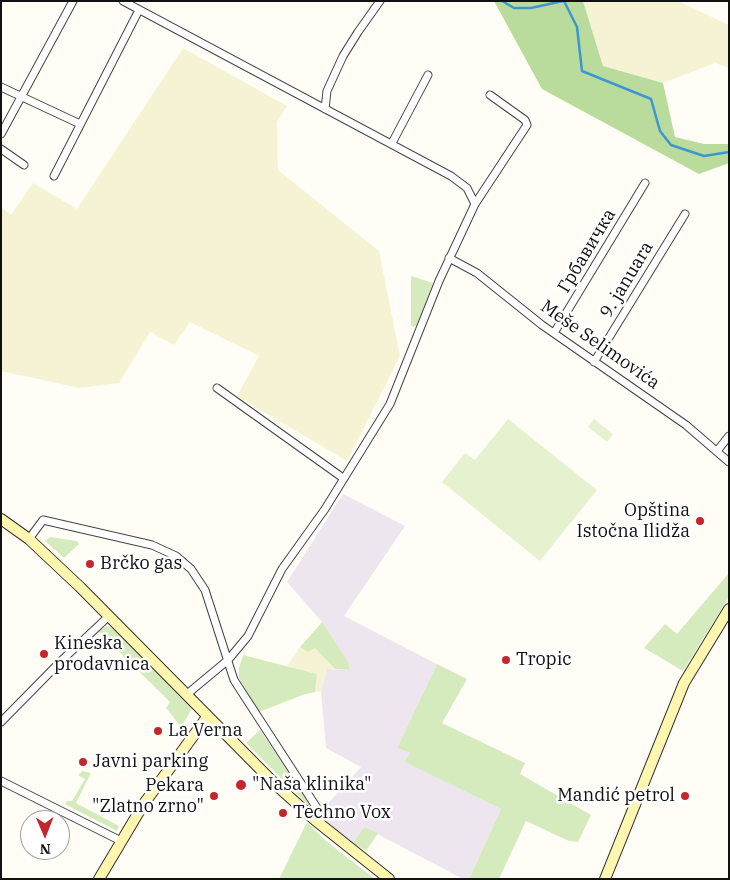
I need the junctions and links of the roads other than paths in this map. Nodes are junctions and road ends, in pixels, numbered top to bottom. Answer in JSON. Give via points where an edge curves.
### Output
{"nodes":[{"id":1,"x":73,"y":1,"type":"edge"},
{"id":2,"x":123,"y":1,"type":"edge"},
{"id":3,"x":380,"y":1,"type":"edge"},
{"id":4,"x":139,"y":10,"type":"junction"},
{"id":5,"x":428,"y":75,"type":"dead end"},
{"id":6,"x":1,"y":86,"type":"edge"},
{"id":7,"x":490,"y":95,"type":"dead end"},
{"id":8,"x":22,"y":97,"type":"junction"},
{"id":9,"x":325,"y":109,"type":"junction"},
{"id":10,"x":80,"y":124,"type":"junction"},
{"id":11,"x":1,"y":134,"type":"edge"},
{"id":12,"x":392,"y":143,"type":"junction"},
{"id":13,"x":1,"y":149,"type":"edge"},
{"id":14,"x":24,"y":165,"type":"dead end"},
{"id":15,"x":54,"y":176,"type":"dead end"},
{"id":16,"x":645,"y":183,"type":"dead end"},
{"id":17,"x":475,"y":204,"type":"junction"},
{"id":18,"x":685,"y":214,"type":"dead end"},
{"id":19,"x":450,"y":258,"type":"junction"},
{"id":20,"x":554,"y":333,"type":"junction"},
{"id":21,"x":594,"y":362,"type":"junction"},
{"id":22,"x":217,"y":388,"type":"dead end"},
{"id":23,"x":729,"y":436,"type":"edge"},
{"id":24,"x":717,"y":451,"type":"junction"},
{"id":25,"x":729,"y":462,"type":"edge"},
{"id":26,"x":343,"y":478,"type":"junction"},
{"id":27,"x":3,"y":523,"type":"edge"},
{"id":28,"x":29,"y":540,"type":"junction"},
{"id":29,"x":729,"y":609,"type":"edge"},
{"id":30,"x":109,"y":616,"type":"junction"},
{"id":31,"x":228,"y":660,"type":"junction"},
{"id":32,"x":186,"y":695,"type":"junction"},
{"id":33,"x":207,"y":717,"type":"junction"},
{"id":34,"x":1,"y":722,"type":"edge"},
{"id":35,"x":1,"y":781,"type":"edge"},
{"id":36,"x":315,"y":820,"type":"junction"},
{"id":37,"x":121,"y":841,"type":"junction"},
{"id":38,"x":99,"y":879,"type":"edge"},
{"id":39,"x":389,"y":879,"type":"edge"},
{"id":40,"x":605,"y":879,"type":"edge"}],
"edges":[{"from":1,"to":8,"type":"street"},
{"from":2,"to":4,"type":"street"},
{"from":3,"to":9,"type":"street","via":[[343,56],[328,91]]},
{"from":4,"to":9,"type":"street"},
{"from":4,"to":10,"type":"street"},
{"from":5,"to":12,"type":"street"},
{"from":6,"to":8,"type":"street"},
{"from":7,"to":17,"type":"street","via":[[525,120],[527,125]]},
{"from":8,"to":10,"type":"street"},
{"from":8,"to":11,"type":"street"},
{"from":9,"to":12,"type":"street"},
{"from":10,"to":15,"type":"street"},
{"from":12,"to":17,"type":"street","via":[[451,176],[467,188]]},
{"from":13,"to":14,"type":"street"},
{"from":16,"to":20,"type":"street","name":"Грбавичка"},
{"from":17,"to":19,"type":"street"},
{"from":18,"to":21,"type":"street","name":"9. januara"},
{"from":19,"to":20,"type":"street","name":"Meše Selimovića","via":[[477,273]]},
{"from":19,"to":26,"type":"street","via":[[390,404]]},
{"from":20,"to":21,"type":"street","name":"Meše Selimovića"},
{"from":21,"to":24,"type":"street","name":"Meše Selimovića","via":[[686,425]]},
{"from":22,"to":26,"type":"street"},
{"from":23,"to":24,"type":"street"},
{"from":24,"to":25,"type":"street","name":"Meše Selimovića"},
{"from":26,"to":31,"type":"street","via":[[282,568],[248,636]]},
{"from":27,"to":28,"type":"street"},
{"from":28,"to":30,"type":"street"},
{"from":28,"to":31,"type":"street","via":[[43,520],[145,543],[172,554],[203,584]]},
{"from":29,"to":40,"type":"street","via":[[684,683]]},
{"from":30,"to":32,"type":"street"},
{"from":30,"to":34,"type":"street"},
{"from":31,"to":32,"type":"street"},
{"from":31,"to":36,"type":"street","via":[[234,680],[317,808]]},
{"from":32,"to":33,"type":"street"},
{"from":33,"to":36,"type":"street"},
{"from":33,"to":37,"type":"street"},
{"from":35,"to":37,"type":"street"},
{"from":36,"to":39,"type":"street"},
{"from":37,"to":38,"type":"street"}]}
